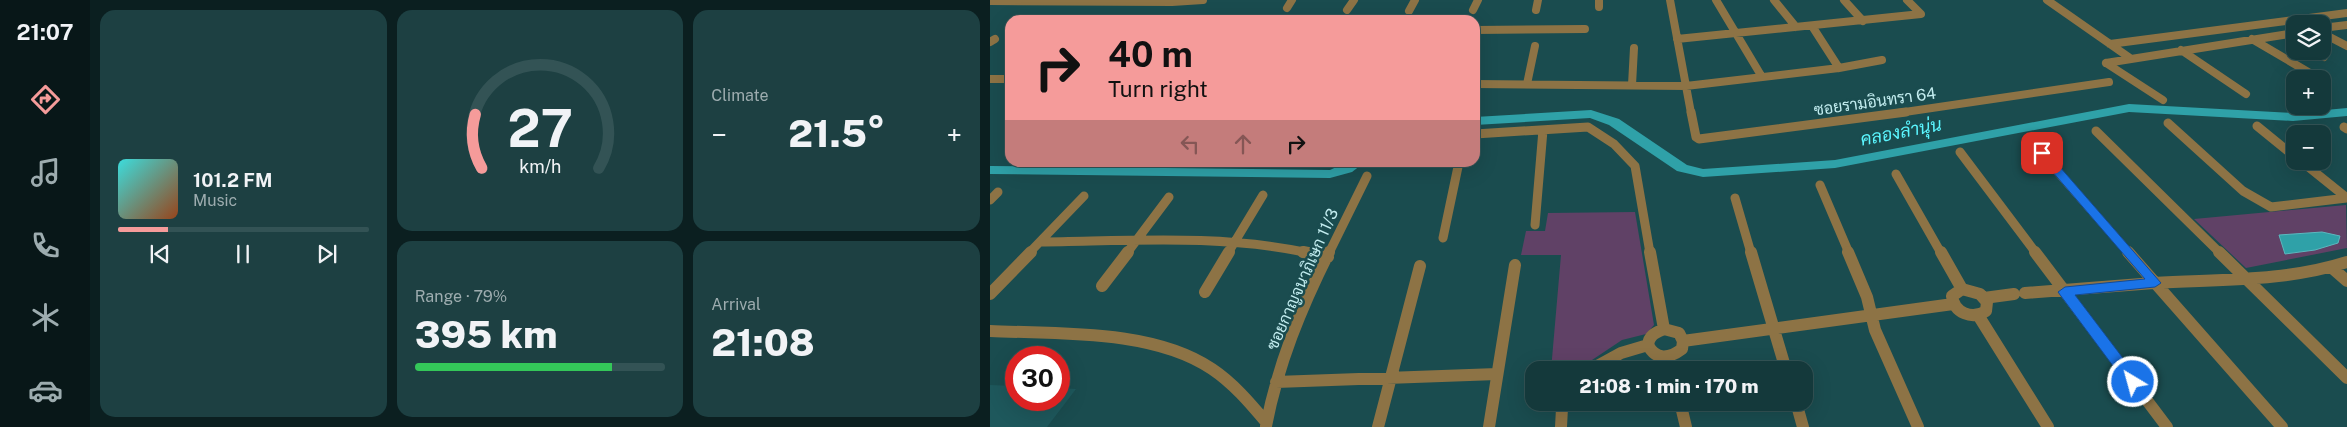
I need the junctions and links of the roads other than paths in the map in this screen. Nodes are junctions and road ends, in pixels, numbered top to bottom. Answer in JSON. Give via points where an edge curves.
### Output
{"nodes":[{"id":1,"x":1203,"y":0,"type":"edge"},
{"id":2,"x":1292,"y":0,"type":"edge"},
{"id":3,"x":1354,"y":0,"type":"edge"},
{"id":4,"x":1415,"y":0,"type":"edge"},
{"id":5,"x":1478,"y":0,"type":"edge"},
{"id":6,"x":1538,"y":0,"type":"edge"},
{"id":7,"x":1670,"y":0,"type":"edge"},
{"id":8,"x":1716,"y":0,"type":"edge"},
{"id":9,"x":1774,"y":0,"type":"edge"},
{"id":10,"x":1844,"y":0,"type":"edge"},
{"id":11,"x":1907,"y":0,"type":"edge"},
{"id":12,"x":2047,"y":0,"type":"edge"},
{"id":13,"x":990,"y":1,"type":"edge"},
{"id":14,"x":1287,"y":8,"type":"dead end"},
{"id":15,"x":1347,"y":10,"type":"dead end"},
{"id":16,"x":1474,"y":10,"type":"dead end"},
{"id":17,"x":1536,"y":10,"type":"dead end"},
{"id":18,"x":1409,"y":11,"type":"dead end"},
{"id":19,"x":2347,"y":13,"type":"edge"},
{"id":20,"x":1863,"y":21,"type":"junction"},
{"id":21,"x":2347,"y":24,"type":"edge"},
{"id":22,"x":1812,"y":26,"type":"junction"},
{"id":23,"x":1796,"y":27,"type":"junction"},
{"id":24,"x":2331,"y":27,"type":"edge"},
{"id":25,"x":1585,"y":29,"type":"dead end"},
{"id":26,"x":1480,"y":30,"type":"edge"},
{"id":27,"x":1735,"y":33,"type":"junction"},
{"id":28,"x":2286,"y":34,"type":"edge"},
{"id":29,"x":1677,"y":38,"type":"junction"},
{"id":30,"x":2331,"y":38,"type":"edge"},
{"id":31,"x":2252,"y":39,"type":"junction"},
{"id":32,"x":2110,"y":44,"type":"junction"},
{"id":33,"x":1535,"y":46,"type":"dead end"},
{"id":34,"x":2347,"y":46,"type":"edge"},
{"id":35,"x":1634,"y":48,"type":"dead end"},
{"id":36,"x":2181,"y":50,"type":"junction"},
{"id":37,"x":2130,"y":58,"type":"junction"},
{"id":38,"x":1882,"y":60,"type":"dead end"},
{"id":39,"x":1839,"y":68,"type":"junction"},
{"id":40,"x":2304,"y":70,"type":"edge"},
{"id":41,"x":1762,"y":77,"type":"junction"},
{"id":42,"x":990,"y":79,"type":"edge"},
{"id":43,"x":1005,"y":79,"type":"edge"},
{"id":44,"x":2109,"y":82,"type":"dead end"},
{"id":45,"x":1480,"y":84,"type":"edge"},
{"id":46,"x":1527,"y":84,"type":"junction"},
{"id":47,"x":1632,"y":85,"type":"junction"},
{"id":48,"x":1686,"y":86,"type":"junction"},
{"id":49,"x":2246,"y":94,"type":"dead end"},
{"id":50,"x":2163,"y":100,"type":"dead end"},
{"id":51,"x":2168,"y":123,"type":"dead end"},
{"id":52,"x":2256,"y":126,"type":"dead end"},
{"id":53,"x":1543,"y":130,"type":"junction"},
{"id":54,"x":2096,"y":131,"type":"dead end"},
{"id":55,"x":1480,"y":134,"type":"edge"},
{"id":56,"x":2029,"y":139,"type":"dead end"},
{"id":57,"x":2286,"y":150,"type":"edge"},
{"id":58,"x":1960,"y":152,"type":"dead end"},
{"id":59,"x":1458,"y":167,"type":"edge"},
{"id":60,"x":2312,"y":170,"type":"edge"},
{"id":61,"x":1896,"y":174,"type":"dead end"},
{"id":62,"x":1367,"y":176,"type":"dead end"},
{"id":63,"x":1820,"y":185,"type":"dead end"},
{"id":64,"x":998,"y":192,"type":"dead end"},
{"id":65,"x":1084,"y":196,"type":"dead end"},
{"id":66,"x":1263,"y":196,"type":"dead end"},
{"id":67,"x":1169,"y":197,"type":"dead end"},
{"id":68,"x":1735,"y":198,"type":"dead end"},
{"id":69,"x":2347,"y":198,"type":"edge"},
{"id":70,"x":990,"y":200,"type":"edge"},
{"id":71,"x":1535,"y":226,"type":"dead end"},
{"id":72,"x":1443,"y":238,"type":"dead end"},
{"id":73,"x":1041,"y":242,"type":"junction"},
{"id":74,"x":1135,"y":242,"type":"junction"},
{"id":75,"x":1234,"y":242,"type":"junction"},
{"id":76,"x":1328,"y":257,"type":"junction"},
{"id":77,"x":2347,"y":262,"type":"edge"},
{"id":78,"x":1515,"y":265,"type":"dead end"},
{"id":79,"x":1420,"y":266,"type":"dead end"},
{"id":80,"x":2331,"y":266,"type":"junction"},
{"id":81,"x":2249,"y":280,"type":"junction"},
{"id":82,"x":2347,"y":280,"type":"edge"},
{"id":83,"x":2155,"y":283,"type":"junction"},
{"id":84,"x":1102,"y":286,"type":"dead end"},
{"id":85,"x":1962,"y":289,"type":"junction"},
{"id":86,"x":1205,"y":292,"type":"dead end"},
{"id":87,"x":2065,"y":292,"type":"junction"},
{"id":88,"x":990,"y":294,"type":"edge"},
{"id":89,"x":1984,"y":298,"type":"junction"},
{"id":90,"x":1953,"y":304,"type":"junction"},
{"id":91,"x":1872,"y":315,"type":"junction"},
{"id":92,"x":1978,"y":315,"type":"junction"},
{"id":93,"x":1774,"y":328,"type":"junction"},
{"id":94,"x":1664,"y":329,"type":"junction"},
{"id":95,"x":990,"y":331,"type":"edge"},
{"id":96,"x":1683,"y":341,"type":"junction"},
{"id":97,"x":1648,"y":346,"type":"junction"},
{"id":98,"x":1606,"y":361,"type":"edge"},
{"id":99,"x":1667,"y":361,"type":"edge"},
{"id":100,"x":1673,"y":361,"type":"edge"},
{"id":101,"x":1783,"y":361,"type":"edge"},
{"id":102,"x":1497,"y":374,"type":"junction"},
{"id":103,"x":1391,"y":378,"type":"junction"},
{"id":104,"x":2347,"y":378,"type":"edge"},
{"id":105,"x":1276,"y":382,"type":"junction"},
{"id":106,"x":1562,"y":411,"type":"edge"},
{"id":107,"x":1682,"y":411,"type":"edge"},
{"id":108,"x":1799,"y":411,"type":"edge"},
{"id":109,"x":1266,"y":425,"type":"edge"},
{"id":110,"x":1378,"y":427,"type":"edge"},
{"id":111,"x":1489,"y":427,"type":"edge"},
{"id":112,"x":1561,"y":427,"type":"edge"},
{"id":113,"x":1686,"y":427,"type":"edge"},
{"id":114,"x":1804,"y":427,"type":"edge"},
{"id":115,"x":1918,"y":427,"type":"edge"},
{"id":116,"x":2048,"y":427,"type":"edge"},
{"id":117,"x":2167,"y":427,"type":"edge"},
{"id":118,"x":2282,"y":427,"type":"edge"}],
"edges":[{"from":1,"to":13,"type":"street"},
{"from":2,"to":14,"type":"street"},
{"from":3,"to":15,"type":"street"},
{"from":4,"to":18,"type":"street"},
{"from":5,"to":16,"type":"street"},
{"from":6,"to":17,"type":"street"},
{"from":7,"to":29,"type":"street","name":"ซอยรามอินทรา 64"},
{"from":8,"to":27,"type":"street"},
{"from":9,"to":23,"type":"street"},
{"from":10,"to":20,"type":"street"},
{"from":11,"to":20,"type":"street","via":[[1921,14]]},
{"from":12,"to":32,"type":"street"},
{"from":19,"to":32,"type":"street"},
{"from":20,"to":22,"type":"street"},
{"from":21,"to":24,"type":"street"},
{"from":22,"to":23,"type":"street"},
{"from":22,"to":39,"type":"street"},
{"from":23,"to":27,"type":"street"},
{"from":25,"to":26,"type":"street"},
{"from":27,"to":29,"type":"street"},
{"from":27,"to":41,"type":"street"},
{"from":28,"to":31,"type":"street"},
{"from":29,"to":48,"type":"street","name":"ซอยรามอินทรา 64"},
{"from":30,"to":34,"type":"street"},
{"from":31,"to":36,"type":"street"},
{"from":31,"to":40,"type":"street"},
{"from":32,"to":37,"type":"street"},
{"from":33,"to":46,"type":"street"},
{"from":35,"to":47,"type":"street"},
{"from":36,"to":37,"type":"street"},
{"from":36,"to":49,"type":"street"},
{"from":37,"to":50,"type":"street","via":[[2106,63]]},
{"from":38,"to":39,"type":"street"},
{"from":39,"to":41,"type":"street"},
{"from":41,"to":48,"type":"street"},
{"from":42,"to":43,"type":"street"},
{"from":44,"to":48,"type":"street","name":"ซอยรามอินทรา 64","via":[[1705,139],[1696,137]]},
{"from":45,"to":46,"type":"street"},
{"from":46,"to":47,"type":"street"},
{"from":47,"to":48,"type":"street"},
{"from":51,"to":69,"type":"street","via":[[2243,191],[2271,207]]},
{"from":52,"to":57,"type":"street"},
{"from":53,"to":55,"type":"street"},
{"from":53,"to":71,"type":"street"},
{"from":53,"to":94,"type":"street","via":[[1588,127],[1601,133],[1635,166]]},
{"from":54,"to":81,"type":"street"},
{"from":56,"to":83,"type":"street"},
{"from":58,"to":87,"type":"street"},
{"from":59,"to":72,"type":"street"},
{"from":60,"to":69,"type":"street"},
{"from":61,"to":85,"type":"street"},
{"from":62,"to":76,"type":"street","name":"ซอยกาญจนาภิเษก 11/3"},
{"from":63,"to":91,"type":"street"},
{"from":64,"to":70,"type":"street"},
{"from":65,"to":73,"type":"street"},
{"from":66,"to":75,"type":"street"},
{"from":67,"to":74,"type":"street"},
{"from":68,"to":93,"type":"street"},
{"from":73,"to":74,"type":"street"},
{"from":73,"to":88,"type":"street"},
{"from":74,"to":75,"type":"street"},
{"from":74,"to":84,"type":"street"},
{"from":75,"to":76,"type":"street","via":[[1293,248]]},
{"from":75,"to":86,"type":"street"},
{"from":76,"to":105,"type":"street","name":"ซอยกาญจนาภิเษก 11/3","via":[[1290,337]]},
{"from":77,"to":80,"type":"street"},
{"from":78,"to":102,"type":"street"},
{"from":79,"to":103,"type":"street"},
{"from":80,"to":81,"type":"street"},
{"from":80,"to":82,"type":"street"},
{"from":81,"to":83,"type":"street"},
{"from":81,"to":104,"type":"street"},
{"from":83,"to":87,"type":"street"},
{"from":83,"to":118,"type":"street"},
{"from":85,"to":89,"type":"street","via":[[1974,291]]},
{"from":85,"to":90,"type":"street","via":[[1952,296]]},
{"from":87,"to":89,"type":"street"},
{"from":87,"to":117,"type":"street"},
{"from":89,"to":92,"type":"street","via":[[1988,307]]},
{"from":90,"to":91,"type":"street"},
{"from":90,"to":92,"type":"street","via":[[1967,314]]},
{"from":91,"to":93,"type":"street"},
{"from":91,"to":115,"type":"street","via":[[1875,330]]},
{"from":92,"to":116,"type":"street"},
{"from":93,"to":96,"type":"street"},
{"from":93,"to":101,"type":"street"},
{"from":94,"to":96,"type":"street","via":[[1679,333]]},
{"from":94,"to":97,"type":"street","via":[[1653,332]]},
{"from":95,"to":109,"type":"street","via":[[1093,336],[1164,348],[1204,364],[1240,392]]},
{"from":96,"to":100,"type":"street","via":[[1682,350]]},
{"from":97,"to":98,"type":"street","via":[[1621,353]]},
{"from":97,"to":99,"type":"street","via":[[1652,354]]},
{"from":102,"to":103,"type":"street"},
{"from":102,"to":111,"type":"street"},
{"from":103,"to":105,"type":"street"},
{"from":103,"to":110,"type":"street"},
{"from":105,"to":109,"type":"street","name":"ซอยกาญจนาภิเษก 11/3"},
{"from":106,"to":112,"type":"street"},
{"from":107,"to":113,"type":"street"},
{"from":108,"to":114,"type":"street"}]}
